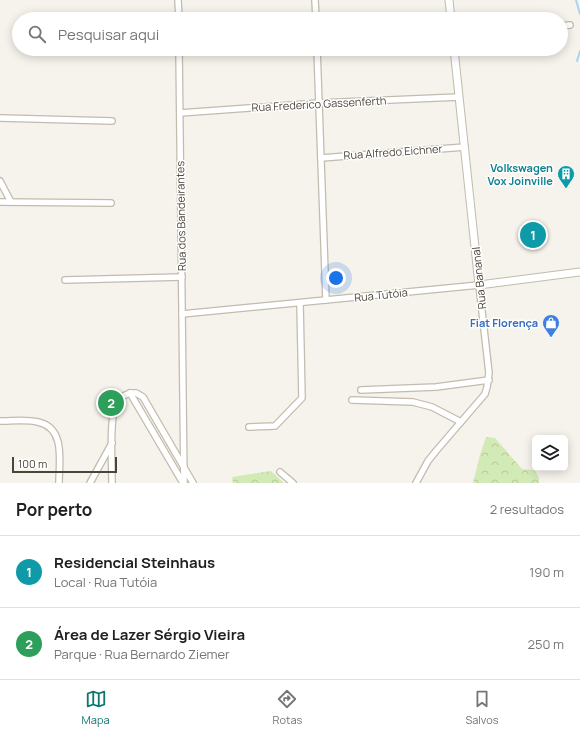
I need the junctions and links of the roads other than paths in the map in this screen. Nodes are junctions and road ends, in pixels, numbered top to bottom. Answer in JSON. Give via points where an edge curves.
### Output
{"nodes":[{"id":1,"x":178,"y":0,"type":"edge"},
{"id":2,"x":315,"y":0,"type":"edge"},
{"id":3,"x":449,"y":0,"type":"edge"},
{"id":4,"x":179,"y":12,"type":"edge"},
{"id":5,"x":316,"y":12,"type":"edge"},
{"id":6,"x":450,"y":12,"type":"edge"},
{"id":7,"x":179,"y":56,"type":"edge"},
{"id":8,"x":317,"y":56,"type":"edge"},
{"id":9,"x":455,"y":56,"type":"edge"},
{"id":10,"x":459,"y":97,"type":"junction"},
{"id":11,"x":319,"y":103,"type":"junction"},
{"id":12,"x":180,"y":113,"type":"junction"},
{"id":13,"x":0,"y":118,"type":"edge"},
{"id":14,"x":112,"y":121,"type":"dead end"},
{"id":15,"x":465,"y":147,"type":"junction"},
{"id":16,"x":321,"y":158,"type":"junction"},
{"id":17,"x":0,"y":181,"type":"edge"},
{"id":18,"x":0,"y":202,"type":"edge"},
{"id":19,"x":11,"y":202,"type":"junction"},
{"id":20,"x":111,"y":203,"type":"dead end"},
{"id":21,"x":580,"y":272,"type":"edge"},
{"id":22,"x":182,"y":277,"type":"junction"},
{"id":23,"x":65,"y":280,"type":"dead end"},
{"id":24,"x":479,"y":285,"type":"junction"},
{"id":25,"x":326,"y":300,"type":"junction"},
{"id":26,"x":300,"y":303,"type":"junction"},
{"id":27,"x":182,"y":314,"type":"junction"},
{"id":28,"x":489,"y":380,"type":"junction"},
{"id":29,"x":361,"y":390,"type":"dead end"},
{"id":30,"x":130,"y":392,"type":"junction"},
{"id":31,"x":352,"y":400,"type":"dead end"},
{"id":32,"x":0,"y":421,"type":"edge"},
{"id":33,"x":462,"y":422,"type":"junction"},
{"id":34,"x":249,"y":428,"type":"dead end"},
{"id":35,"x":112,"y":442,"type":"junction"},
{"id":36,"x":184,"y":468,"type":"junction"},
{"id":37,"x":280,"y":472,"type":"dead end"},
{"id":38,"x":59,"y":483,"type":"edge"},
{"id":39,"x":90,"y":483,"type":"edge"},
{"id":40,"x":112,"y":483,"type":"edge"},
{"id":41,"x":184,"y":483,"type":"edge"},
{"id":42,"x":193,"y":483,"type":"edge"},
{"id":43,"x":294,"y":483,"type":"edge"},
{"id":44,"x":416,"y":483,"type":"edge"}],
"edges":[{"from":1,"to":4,"type":"street"},
{"from":2,"to":5,"type":"street"},
{"from":3,"to":6,"type":"street"},
{"from":7,"to":12,"type":"street","name":"Rua dos Bandeirantes"},
{"from":8,"to":11,"type":"street"},
{"from":9,"to":10,"type":"street","name":"Rua Bananal"},
{"from":10,"to":11,"type":"street","name":"Rua Frederico Gassenferth"},
{"from":10,"to":15,"type":"street","name":"Rua Bananal"},
{"from":11,"to":12,"type":"street","name":"Rua Frederico Gassenferth"},
{"from":11,"to":16,"type":"street"},
{"from":12,"to":22,"type":"street","name":"Rua dos Bandeirantes"},
{"from":13,"to":14,"type":"street"},
{"from":15,"to":16,"type":"street","name":"Rua Alfredo Eichner"},
{"from":15,"to":24,"type":"street","name":"Rua Bananal"},
{"from":16,"to":25,"type":"street"},
{"from":17,"to":19,"type":"street"},
{"from":18,"to":19,"type":"street"},
{"from":19,"to":20,"type":"street"},
{"from":21,"to":24,"type":"street","name":"Rua Tutóia"},
{"from":22,"to":23,"type":"street"},
{"from":22,"to":27,"type":"street","name":"Rua dos Bandeirantes"},
{"from":24,"to":25,"type":"street","name":"Rua Tutóia"},
{"from":24,"to":28,"type":"street","name":"Rua Bananal"},
{"from":25,"to":26,"type":"street","name":"Rua Tutóia"},
{"from":26,"to":27,"type":"street","name":"Rua Tutóia"},
{"from":26,"to":34,"type":"street","via":[[302,398],[275,426]]},
{"from":27,"to":36,"type":"street","name":"Rua dos Bandeirantes"},
{"from":28,"to":29,"type":"street","via":[[436,387]]},
{"from":28,"to":33,"type":"street","name":"Rua Bananal","via":[[485,394]]},
{"from":30,"to":35,"type":"street","via":[[118,401],[114,410]]},
{"from":30,"to":36,"type":"street","via":[[143,398]]},
{"from":30,"to":41,"type":"street"},
{"from":31,"to":33,"type":"street","via":[[413,402],[432,407]]},
{"from":32,"to":38,"type":"street","via":[[34,421],[49,427],[58,441]]},
{"from":33,"to":44,"type":"street","name":"Rua Bananal","via":[[436,450]]},
{"from":35,"to":39,"type":"street"},
{"from":35,"to":40,"type":"street"},
{"from":36,"to":41,"type":"street","name":"Rua dos Bandeirantes"},
{"from":36,"to":42,"type":"street"},
{"from":37,"to":43,"type":"street"}]}
